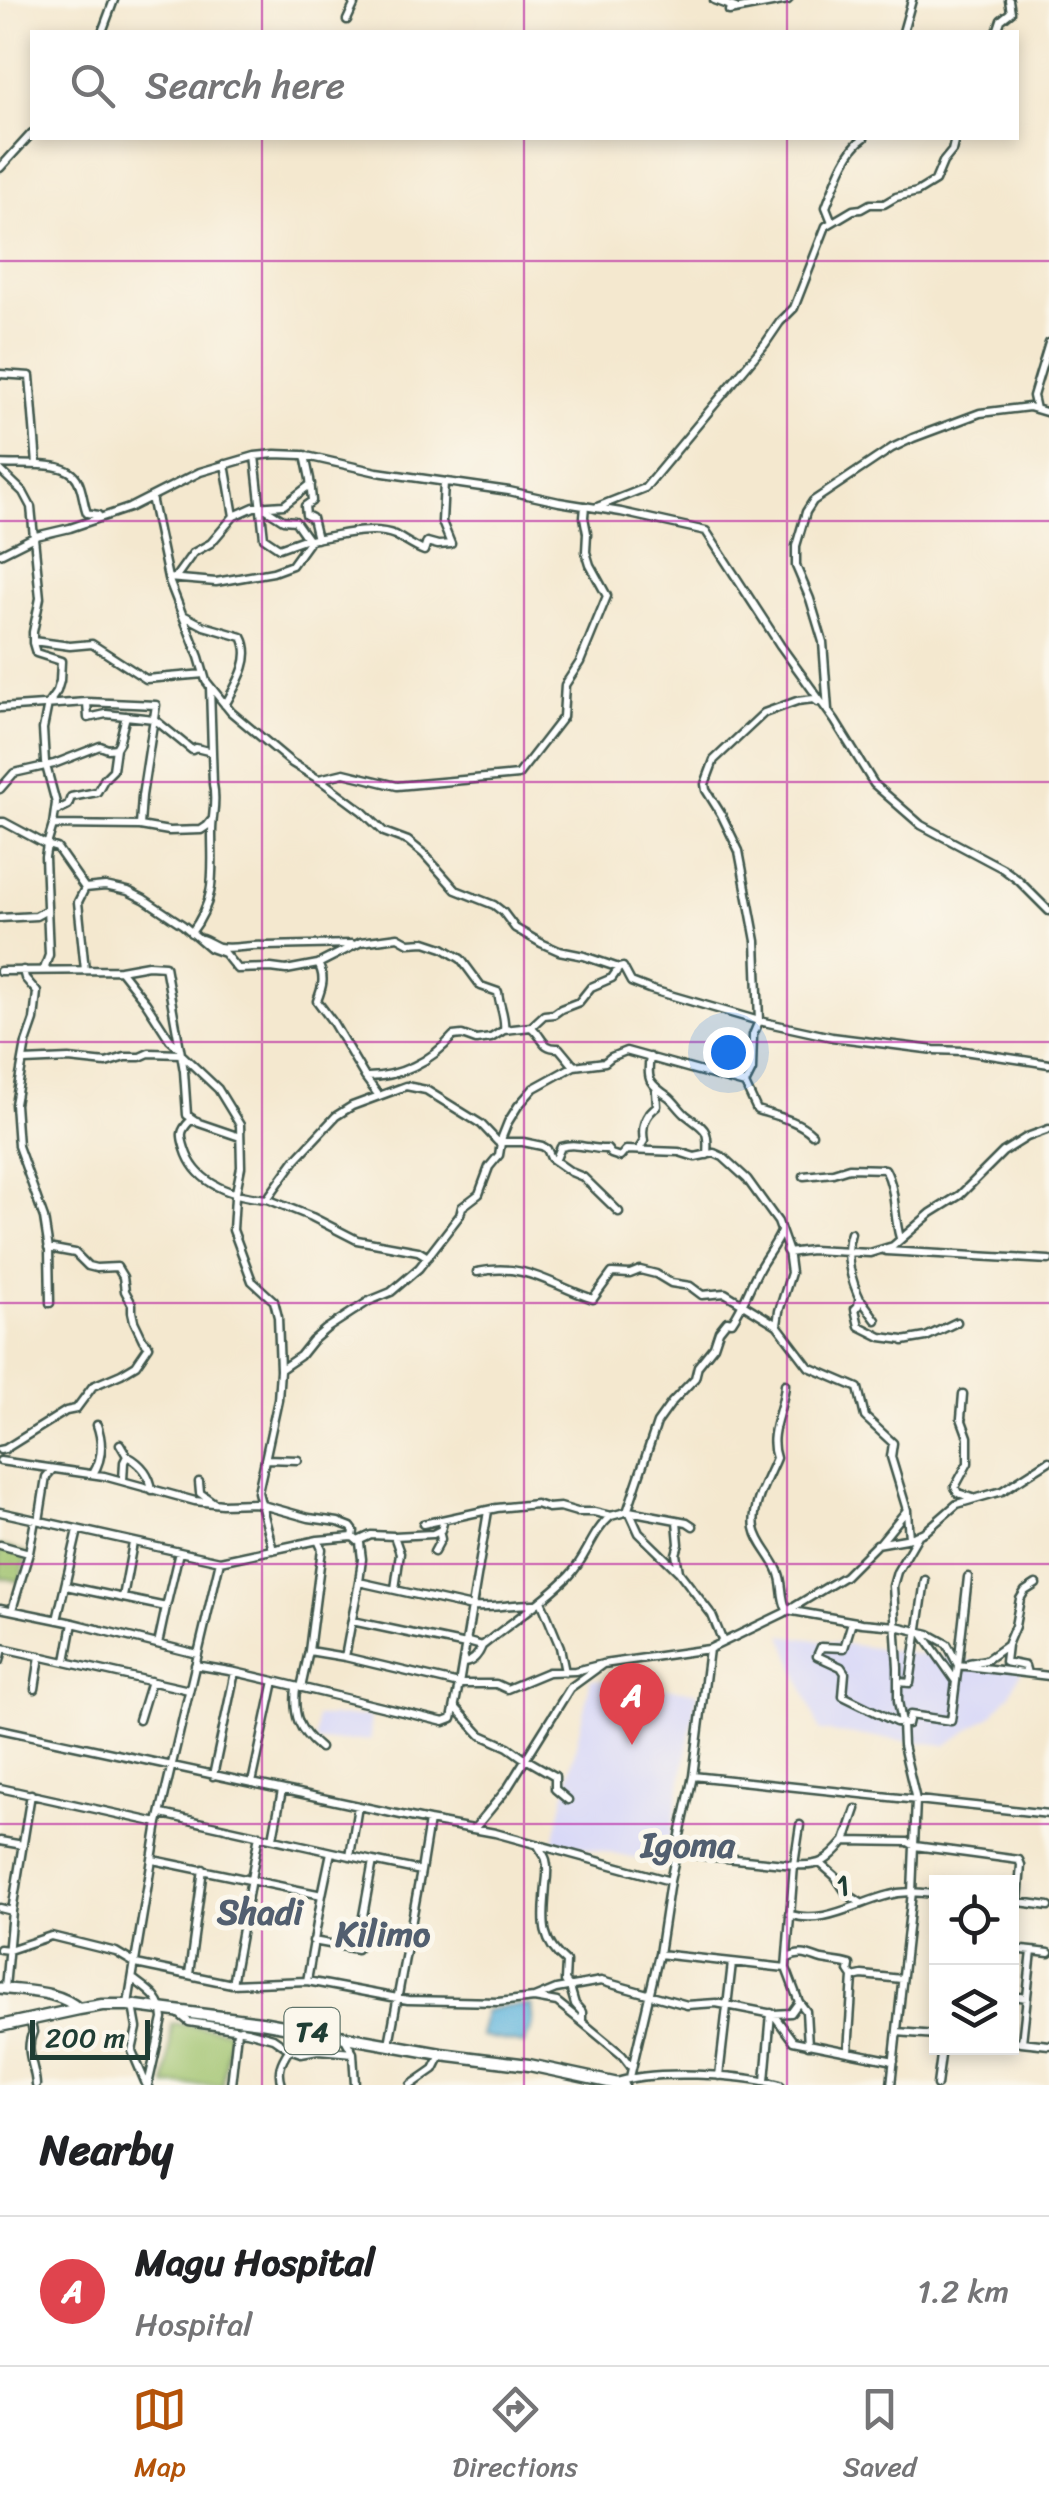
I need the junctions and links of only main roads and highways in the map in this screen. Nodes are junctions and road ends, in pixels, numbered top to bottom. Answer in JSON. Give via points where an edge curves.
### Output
{"nodes":[{"id":1,"x":2,"y":1988,"type":"edge"},
{"id":2,"x":79,"y":2008,"type":"junction"},
{"id":3,"x":0,"y":2026,"type":"edge"},
{"id":4,"x":568,"y":2079,"type":"edge"},
{"id":5,"x":622,"y":2082,"type":"edge"}],
"edges":[{"from":1,"to":2,"type":"main road","via":[[56,1995]]},
{"from":2,"to":3,"type":"highway","number":"T4"},
{"from":2,"to":4,"type":"highway","number":"T4","via":[[130,2006],[260,2022],[529,2065]]},
{"from":4,"to":5,"type":"highway","number":"T4"}]}
